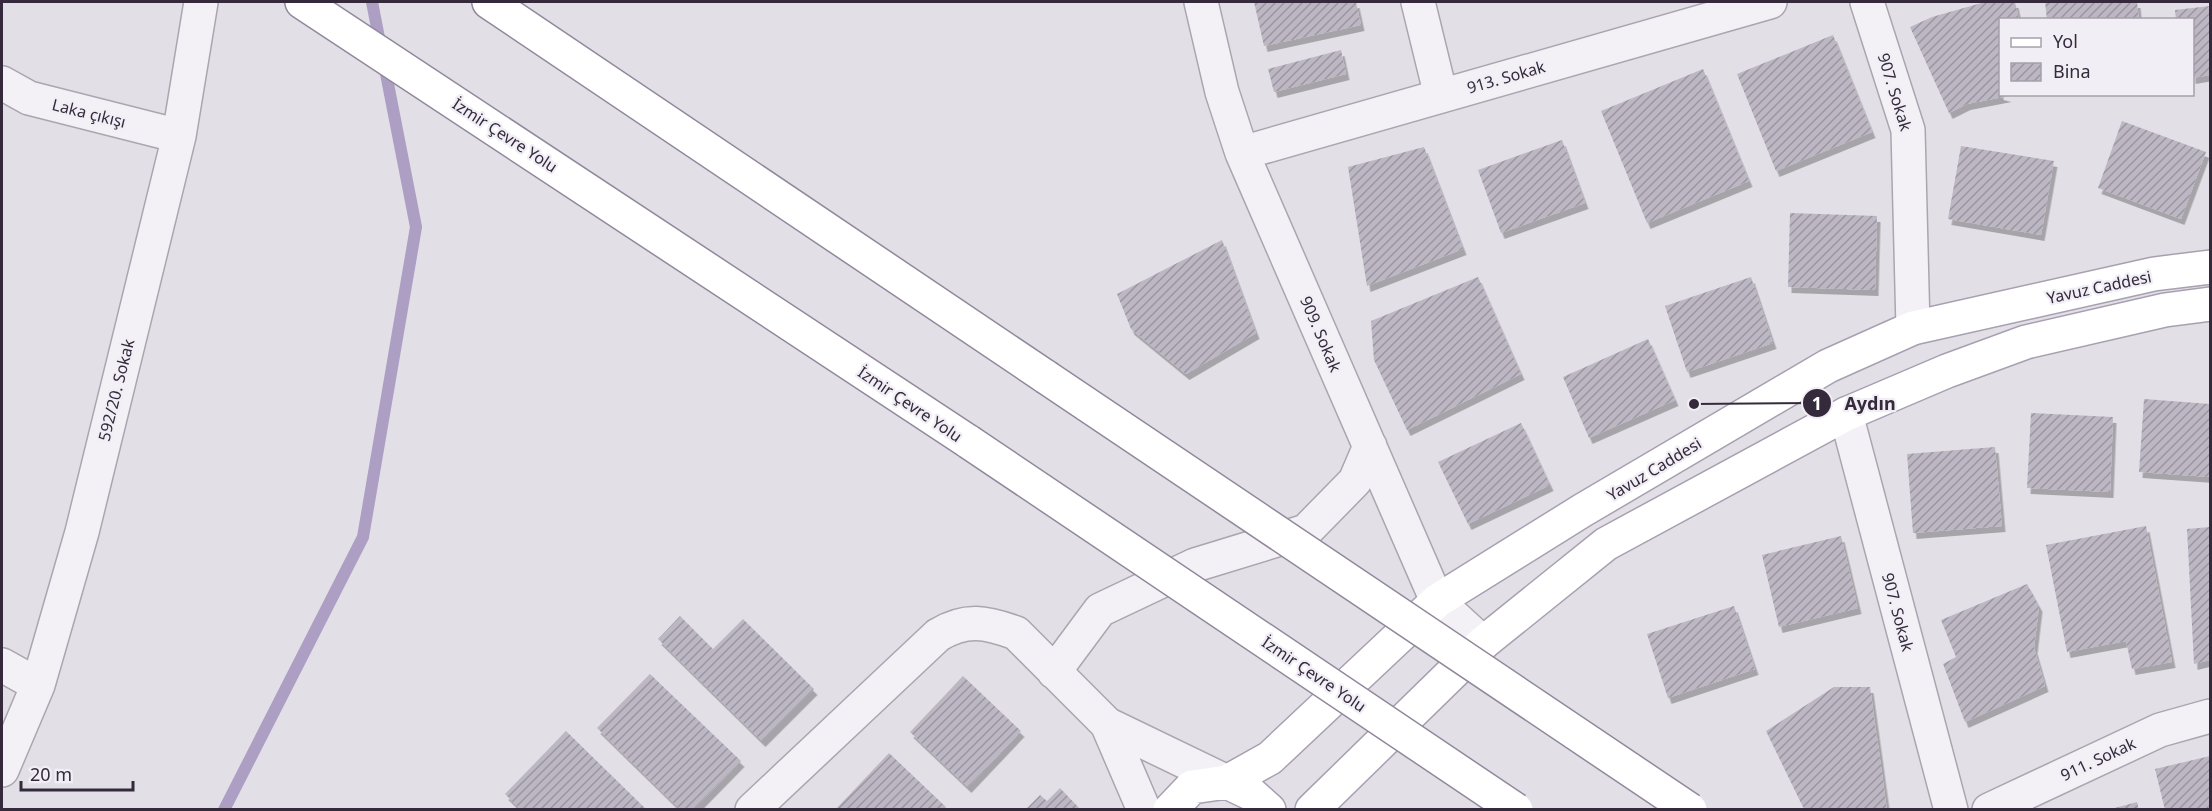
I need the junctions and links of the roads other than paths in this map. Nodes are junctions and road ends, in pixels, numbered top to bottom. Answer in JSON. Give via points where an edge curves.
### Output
{"nodes":[{"id":1,"x":201,"y":2,"type":"edge"},
{"id":2,"x":302,"y":2,"type":"edge"},
{"id":3,"x":489,"y":2,"type":"edge"},
{"id":4,"x":1202,"y":2,"type":"edge"},
{"id":5,"x":1418,"y":2,"type":"edge"},
{"id":6,"x":1770,"y":2,"type":"edge"},
{"id":7,"x":1867,"y":2,"type":"edge"},
{"id":8,"x":2,"y":83,"type":"edge"},
{"id":9,"x":1441,"y":96,"type":"junction"},
{"id":10,"x":179,"y":136,"type":"junction"},
{"id":11,"x":1242,"y":153,"type":"junction"},
{"id":12,"x":2211,"y":267,"type":"edge"},
{"id":13,"x":2211,"y":304,"type":"edge"},
{"id":14,"x":1913,"y":328,"type":"junction"},
{"id":15,"x":1846,"y":414,"type":"junction"},
{"id":16,"x":1370,"y":446,"type":"junction"},
{"id":17,"x":1437,"y":601,"type":"junction"},
{"id":18,"x":1483,"y":643,"type":"junction"},
{"id":19,"x":2,"y":664,"type":"edge"},
{"id":20,"x":1054,"y":672,"type":"junction"},
{"id":21,"x":38,"y":685,"type":"junction"},
{"id":22,"x":2211,"y":716,"type":"edge"},
{"id":23,"x":1107,"y":724,"type":"junction"},
{"id":24,"x":2,"y":770,"type":"edge"},
{"id":25,"x":1227,"y":782,"type":"junction"},
{"id":26,"x":752,"y":810,"type":"edge"},
{"id":27,"x":1144,"y":810,"type":"edge"},
{"id":28,"x":1170,"y":810,"type":"edge"},
{"id":29,"x":1269,"y":810,"type":"edge"},
{"id":30,"x":1312,"y":810,"type":"edge"},
{"id":31,"x":1516,"y":810,"type":"edge"},
{"id":32,"x":1690,"y":810,"type":"edge"},
{"id":33,"x":1951,"y":810,"type":"edge"},
{"id":34,"x":1989,"y":810,"type":"edge"}],
"edges":[{"from":1,"to":10,"type":"street","name":"592/20. Sokak"},
{"from":2,"to":31,"type":"main road","name":"İzmir Çevre Yolu","bridge":true,"via":[[969,442]]},
{"from":3,"to":32,"type":"main road","bridge":true},
{"from":4,"to":11,"type":"street","name":"909. Sokak","via":[[1222,92]]},
{"from":5,"to":9,"type":"street"},
{"from":6,"to":9,"type":"street","name":"913. Sokak"},
{"from":7,"to":14,"type":"street","name":"907. Sokak","via":[[1908,130]]},
{"from":8,"to":10,"type":"street","name":"Laka çıkışı","via":[[29,98]]},
{"from":9,"to":11,"type":"street","name":"913. Sokak"},
{"from":10,"to":21,"type":"street","name":"592/20. Sokak","via":[[82,532]]},
{"from":11,"to":16,"type":"street","name":"909. Sokak"},
{"from":12,"to":14,"type":"main road","name":"Yavuz Caddesi","via":[[2154,274]]},
{"from":13,"to":15,"type":"main road","via":[[2165,310],[2026,342]]},
{"from":14,"to":17,"type":"main road","name":"Yavuz Caddesi","via":[[1828,366]]},
{"from":15,"to":18,"type":"main road","via":[[1606,544]]},
{"from":15,"to":33,"type":"street","name":"907. Sokak"},
{"from":16,"to":17,"type":"street","name":"909. Sokak"},
{"from":16,"to":20,"type":"street","via":[[1355,481],[1306,531],[1195,565],[1100,610]]},
{"from":17,"to":18,"type":"street","name":"909. Sokak"},
{"from":17,"to":25,"type":"main road","name":"Yavuz Caddesi","via":[[1270,758]]},
{"from":18,"to":30,"type":"main road"},
{"from":19,"to":21,"type":"street"},
{"from":20,"to":23,"type":"street"},
{"from":20,"to":26,"type":"street","via":[[1016,633],[971,622],[953,626],[938,635]]},
{"from":21,"to":24,"type":"street","name":"592/20. Sokak"},
{"from":22,"to":34,"type":"street","name":"911. Sokak","via":[[2160,730]]},
{"from":23,"to":25,"type":"street"},
{"from":23,"to":27,"type":"street"},
{"from":25,"to":28,"type":"main road","name":"Yavuz Caddesi","via":[[1192,787]]},
{"from":25,"to":29,"type":"main road","via":[[1250,793]]}]}
